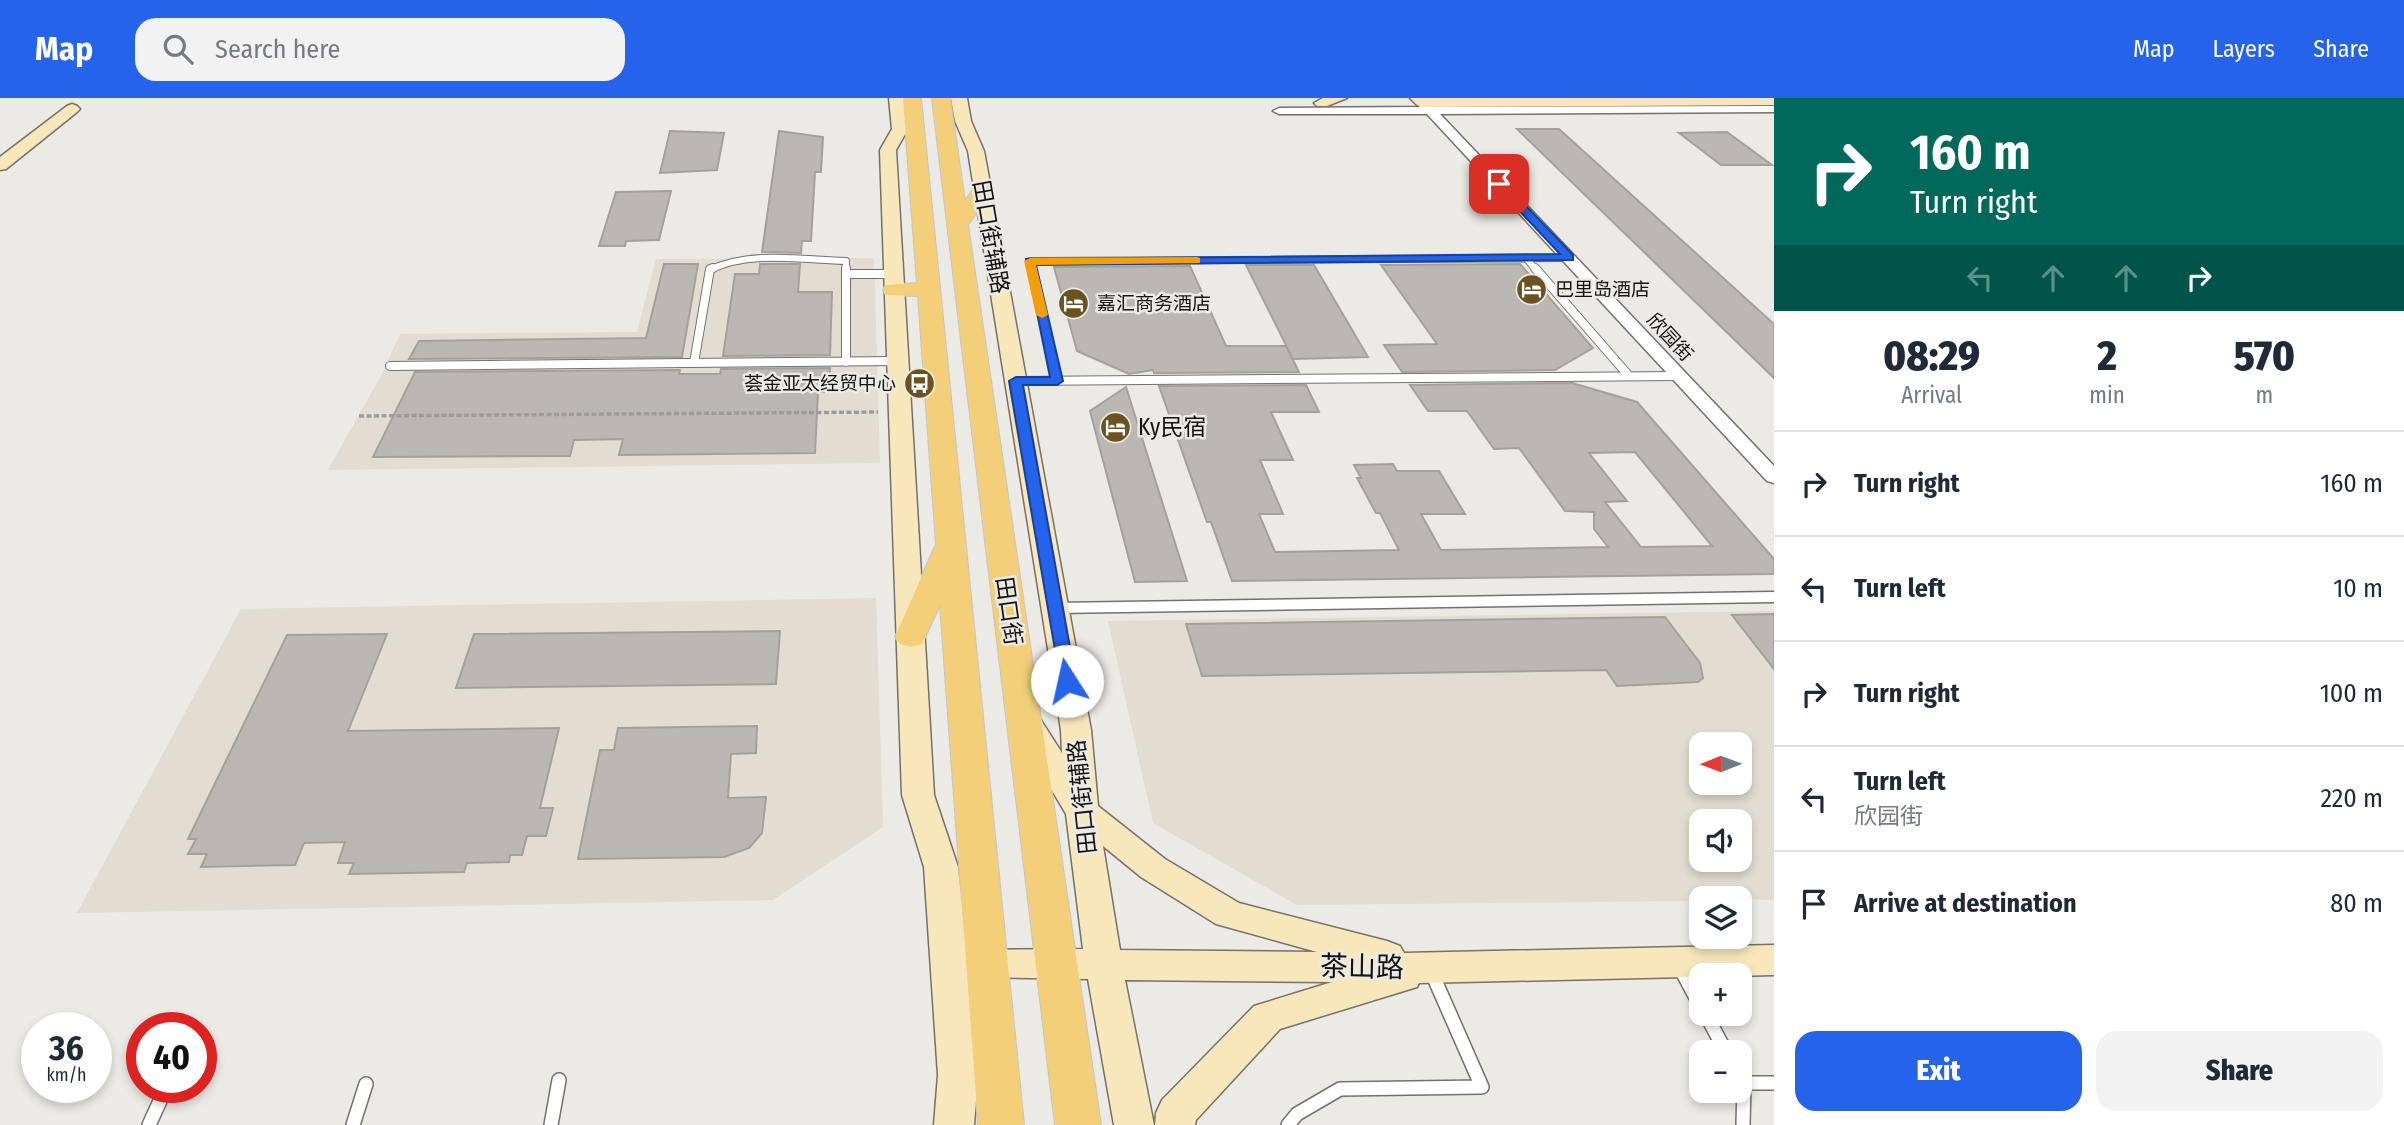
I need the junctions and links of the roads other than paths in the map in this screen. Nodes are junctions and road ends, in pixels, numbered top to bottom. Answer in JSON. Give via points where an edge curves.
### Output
{"nodes":[{"id":1,"x":897,"y":98,"type":"edge"},
{"id":2,"x":912,"y":98,"type":"edge"},
{"id":3,"x":941,"y":98,"type":"edge"},
{"id":4,"x":959,"y":98,"type":"edge"},
{"id":5,"x":1339,"y":98,"type":"edge"},
{"id":6,"x":1635,"y":98,"type":"edge"},
{"id":7,"x":1744,"y":99,"type":"edge"},
{"id":8,"x":1658,"y":101,"type":"junction"},
{"id":9,"x":1322,"y":103,"type":"dead end"},
{"id":10,"x":1423,"y":104,"type":"edge"},
{"id":11,"x":1774,"y":105,"type":"edge"},
{"id":12,"x":72,"y":109,"type":"dead end"},
{"id":13,"x":1279,"y":111,"type":"dead end"},
{"id":14,"x":0,"y":165,"type":"edge"},
{"id":15,"x":983,"y":189,"type":"junction"},
{"id":16,"x":958,"y":225,"type":"junction"},
{"id":17,"x":1526,"y":258,"type":"junction"},
{"id":18,"x":1569,"y":258,"type":"junction"},
{"id":19,"x":846,"y":274,"type":"junction"},
{"id":20,"x":886,"y":279,"type":"junction"},
{"id":21,"x":929,"y":289,"type":"junction"},
{"id":22,"x":846,"y":362,"type":"junction"},
{"id":23,"x":898,"y":362,"type":"junction"},
{"id":24,"x":694,"y":363,"type":"junction"},
{"id":25,"x":390,"y":366,"type":"dead end"},
{"id":26,"x":1629,"y":376,"type":"junction"},
{"id":27,"x":1679,"y":376,"type":"junction"},
{"id":28,"x":1016,"y":381,"type":"junction"},
{"id":29,"x":1057,"y":381,"type":"junction"},
{"id":30,"x":1774,"y":477,"type":"edge"},
{"id":31,"x":950,"y":542,"type":"junction"},
{"id":32,"x":1774,"y":597,"type":"edge"},
{"id":33,"x":1055,"y":608,"type":"junction"},
{"id":34,"x":911,"y":637,"type":"junction"},
{"id":35,"x":1024,"y":718,"type":"junction"},
{"id":36,"x":1080,"y":809,"type":"junction"},
{"id":37,"x":1774,"y":960,"type":"edge"},
{"id":38,"x":1056,"y":962,"type":"junction"},
{"id":39,"x":1676,"y":962,"type":"junction"},
{"id":40,"x":968,"y":963,"type":"junction"},
{"id":41,"x":1103,"y":963,"type":"junction"},
{"id":42,"x":1430,"y":968,"type":"junction"},
{"id":43,"x":1689,"y":985,"type":"edge"},
{"id":44,"x":559,"y":1080,"type":"dead end"},
{"id":45,"x":1752,"y":1081,"type":"edge"},
{"id":46,"x":1774,"y":1083,"type":"edge"},
{"id":47,"x":366,"y":1084,"type":"dead end"},
{"id":48,"x":159,"y":1103,"type":"edge"},
{"id":49,"x":1743,"y":1103,"type":"edge"},
{"id":50,"x":149,"y":1125,"type":"edge"},
{"id":51,"x":353,"y":1125,"type":"edge"},
{"id":52,"x":551,"y":1125,"type":"edge"},
{"id":53,"x":954,"y":1125,"type":"edge"},
{"id":54,"x":1001,"y":1125,"type":"edge"},
{"id":55,"x":1078,"y":1125,"type":"edge"},
{"id":56,"x":1134,"y":1125,"type":"edge"},
{"id":57,"x":1175,"y":1125,"type":"edge"},
{"id":58,"x":1288,"y":1125,"type":"edge"},
{"id":59,"x":1743,"y":1125,"type":"edge"}],
"edges":[{"from":1,"to":20,"type":"street","via":[[900,130],[888,150]]},
{"from":2,"to":21,"type":"main road"},
{"from":3,"to":16,"type":"main road","name":"田口街"},
{"from":4,"to":15,"type":"street","name":"田口街辅路"},
{"from":5,"to":9,"type":"street"},
{"from":6,"to":8,"type":"street"},
{"from":7,"to":8,"type":"street"},
{"from":7,"to":11,"type":"street"},
{"from":8,"to":10,"type":"street"},
{"from":10,"to":11,"type":"street"},
{"from":10,"to":13,"type":"street"},
{"from":10,"to":18,"type":"street","name":"欣园街"},
{"from":12,"to":14,"type":"street"},
{"from":15,"to":16,"type":"main road"},
{"from":15,"to":28,"type":"street","name":"田口街辅路"},
{"from":16,"to":35,"type":"main road","name":"田口街"},
{"from":17,"to":18,"type":"lane"},
{"from":17,"to":26,"type":"lane"},
{"from":17,"to":29,"type":"lane","via":[[1030,261]]},
{"from":18,"to":27,"type":"street","name":"欣园街"},
{"from":19,"to":20,"type":"lane"},
{"from":19,"to":22,"type":"lane"},
{"from":19,"to":24,"type":"lane","via":[[846,261],[732,261],[710,269]]},
{"from":20,"to":21,"type":"main road"},
{"from":20,"to":23,"type":"street"},
{"from":21,"to":31,"type":"main road"},
{"from":22,"to":23,"type":"lane"},
{"from":22,"to":24,"type":"lane"},
{"from":23,"to":34,"type":"street"},
{"from":24,"to":25,"type":"lane"},
{"from":26,"to":27,"type":"lane"},
{"from":26,"to":29,"type":"lane"},
{"from":27,"to":30,"type":"street","name":"欣园街"},
{"from":28,"to":29,"type":"lane"},
{"from":28,"to":33,"type":"street","name":"田口街辅路"},
{"from":31,"to":34,"type":"main road"},
{"from":31,"to":40,"type":"main road"},
{"from":32,"to":33,"type":"lane"},
{"from":33,"to":36,"type":"street","name":"田口街辅路","via":[[1076,730]]},
{"from":34,"to":40,"type":"street","via":[[918,795]]},
{"from":35,"to":36,"type":"street"},
{"from":35,"to":38,"type":"main road","name":"田口街"},
{"from":36,"to":41,"type":"street","name":"田口街辅路"},
{"from":36,"to":42,"type":"street","via":[[1153,868],[1229,914]]},
{"from":37,"to":39,"type":"street","name":"茶山路"},
{"from":38,"to":40,"type":"street","name":"茶山路"},
{"from":38,"to":41,"type":"street","name":"茶山路"},
{"from":38,"to":55,"type":"main road","name":"田口街"},
{"from":39,"to":42,"type":"street","name":"茶山路"},
{"from":39,"to":43,"type":"lane"},
{"from":40,"to":53,"type":"street"},
{"from":40,"to":54,"type":"main road"},
{"from":41,"to":42,"type":"street","name":"茶山路"},
{"from":41,"to":56,"type":"street","name":"田口街辅路"},
{"from":42,"to":57,"type":"street","via":[[1267,1017],[1176,1113]]},
{"from":42,"to":58,"type":"lane","via":[[1482,1087],[1340,1089],[1297,1114]]},
{"from":44,"to":52,"type":"lane"},
{"from":45,"to":46,"type":"lane"},
{"from":47,"to":51,"type":"lane"},
{"from":48,"to":50,"type":"lane"},
{"from":49,"to":59,"type":"lane"}]}
